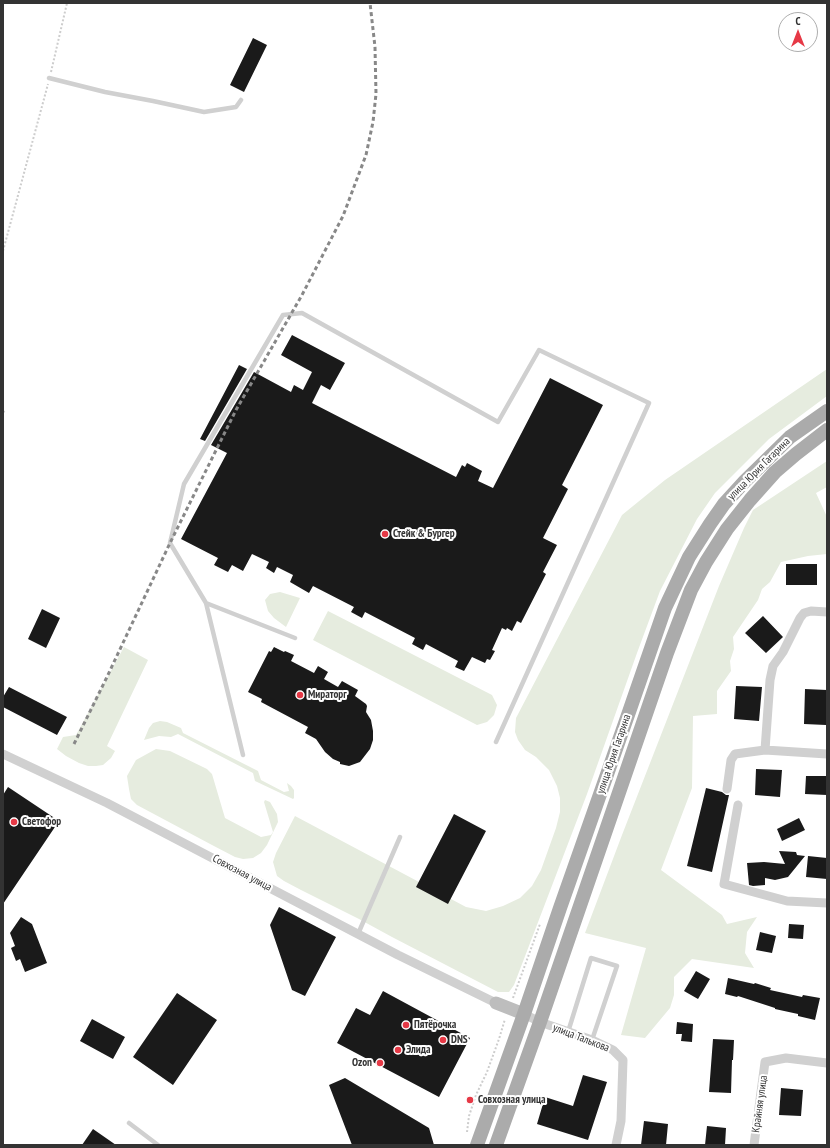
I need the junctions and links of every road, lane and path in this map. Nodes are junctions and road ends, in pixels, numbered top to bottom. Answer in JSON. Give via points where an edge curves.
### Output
{"nodes":[{"id":1,"x":67,"y":3,"type":"edge"},
{"id":2,"x":49,"y":78,"type":"junction"},
{"id":3,"x":241,"y":100,"type":"dead end"},
{"id":4,"x":3,"y":251,"type":"edge"},
{"id":5,"x":827,"y":411,"type":"edge"},
{"id":6,"x":827,"y":430,"type":"edge"},
{"id":7,"x":206,"y":603,"type":"junction"},
{"id":8,"x":827,"y":612,"type":"edge"},
{"id":9,"x":295,"y":638,"type":"dead end"},
{"id":10,"x":496,"y":742,"type":"dead end"},
{"id":11,"x":765,"y":750,"type":"junction"},
{"id":12,"x":3,"y":754,"type":"edge"},
{"id":13,"x":827,"y":754,"type":"edge"},
{"id":14,"x":243,"y":755,"type":"dead end"},
{"id":15,"x":727,"y":789,"type":"dead end"},
{"id":16,"x":738,"y":805,"type":"dead end"},
{"id":17,"x":400,"y":838,"type":"dead end"},
{"id":18,"x":827,"y":903,"type":"edge"},
{"id":19,"x":358,"y":934,"type":"junction"},
{"id":20,"x":519,"y":980,"type":"dead end"},
{"id":21,"x":496,"y":1003,"type":"joint"},
{"id":22,"x":509,"y":1008,"type":"junction"},
{"id":23,"x":524,"y":1014,"type":"junction"},
{"id":24,"x":540,"y":1022,"type":"junction"},
{"id":25,"x":568,"y":1032,"type":"junction"},
{"id":26,"x":592,"y":1040,"type":"junction"},
{"id":27,"x":827,"y":1063,"type":"edge"},
{"id":28,"x":129,"y":1123,"type":"dead end"},
{"id":29,"x":472,"y":1141,"type":"edge"},
{"id":30,"x":158,"y":1145,"type":"edge"},
{"id":31,"x":496,"y":1145,"type":"edge"},
{"id":32,"x":616,"y":1145,"type":"edge"},
{"id":33,"x":754,"y":1145,"type":"edge"}],
"edges":[{"from":1,"to":2,"type":"path"},
{"from":2,"to":3,"type":"lane","via":[[204,112],[236,107]]},
{"from":2,"to":4,"type":"path"},
{"from":5,"to":23,"type":"main road","name":"улица Юрия Гагарина","via":[[790,437],[745,481],[724,504],[689,557],[665,608]]},
{"from":6,"to":24,"type":"main road","name":"улица Юрия Гагарина","via":[[775,472],[750,500],[727,529],[691,590]]},
{"from":7,"to":9,"type":"lane"},
{"from":7,"to":10,"type":"lane","via":[[170,543],[184,484],[283,315],[302,313],[498,422],[539,350],[546,353],[649,403]]},
{"from":7,"to":14,"type":"lane"},
{"from":8,"to":11,"type":"street","via":[[804,613],[773,666]]},
{"from":11,"to":13,"type":"street"},
{"from":11,"to":15,"type":"street","via":[[735,754],[731,760]]},
{"from":12,"to":19,"type":"street","name":"Совхозная улица","via":[[107,803]]},
{"from":16,"to":18,"type":"street","via":[[724,884],[787,901]]},
{"from":17,"to":19,"type":"lane"},
{"from":19,"to":21,"type":"street","name":"Совхозная улица"},
{"from":20,"to":22,"type":"path"},
{"from":21,"to":22,"type":"street","name":"Совхозная улица"},
{"from":22,"to":23,"type":"street","name":"Совхозная улица"},
{"from":22,"to":29,"type":"path","via":[[469,1116]]},
{"from":23,"to":24,"type":"street","name":"улица Талькова"},
{"from":23,"to":29,"type":"main road","name":"улица Юрия Гагарина"},
{"from":24,"to":25,"type":"street","name":"улица Талькова"},
{"from":24,"to":31,"type":"main road","name":"улица Юрия Гагарина"},
{"from":25,"to":26,"type":"street","name":"улица Талькова"},
{"from":25,"to":26,"type":"lane","via":[[591,958],[617,966]]},
{"from":26,"to":32,"type":"street","name":"улица Талькова","via":[[613,1050],[623,1060],[621,1121]]},
{"from":27,"to":33,"type":"street","name":"Крайняя улица","via":[[786,1058],[765,1062]]},
{"from":28,"to":30,"type":"lane"}]}
